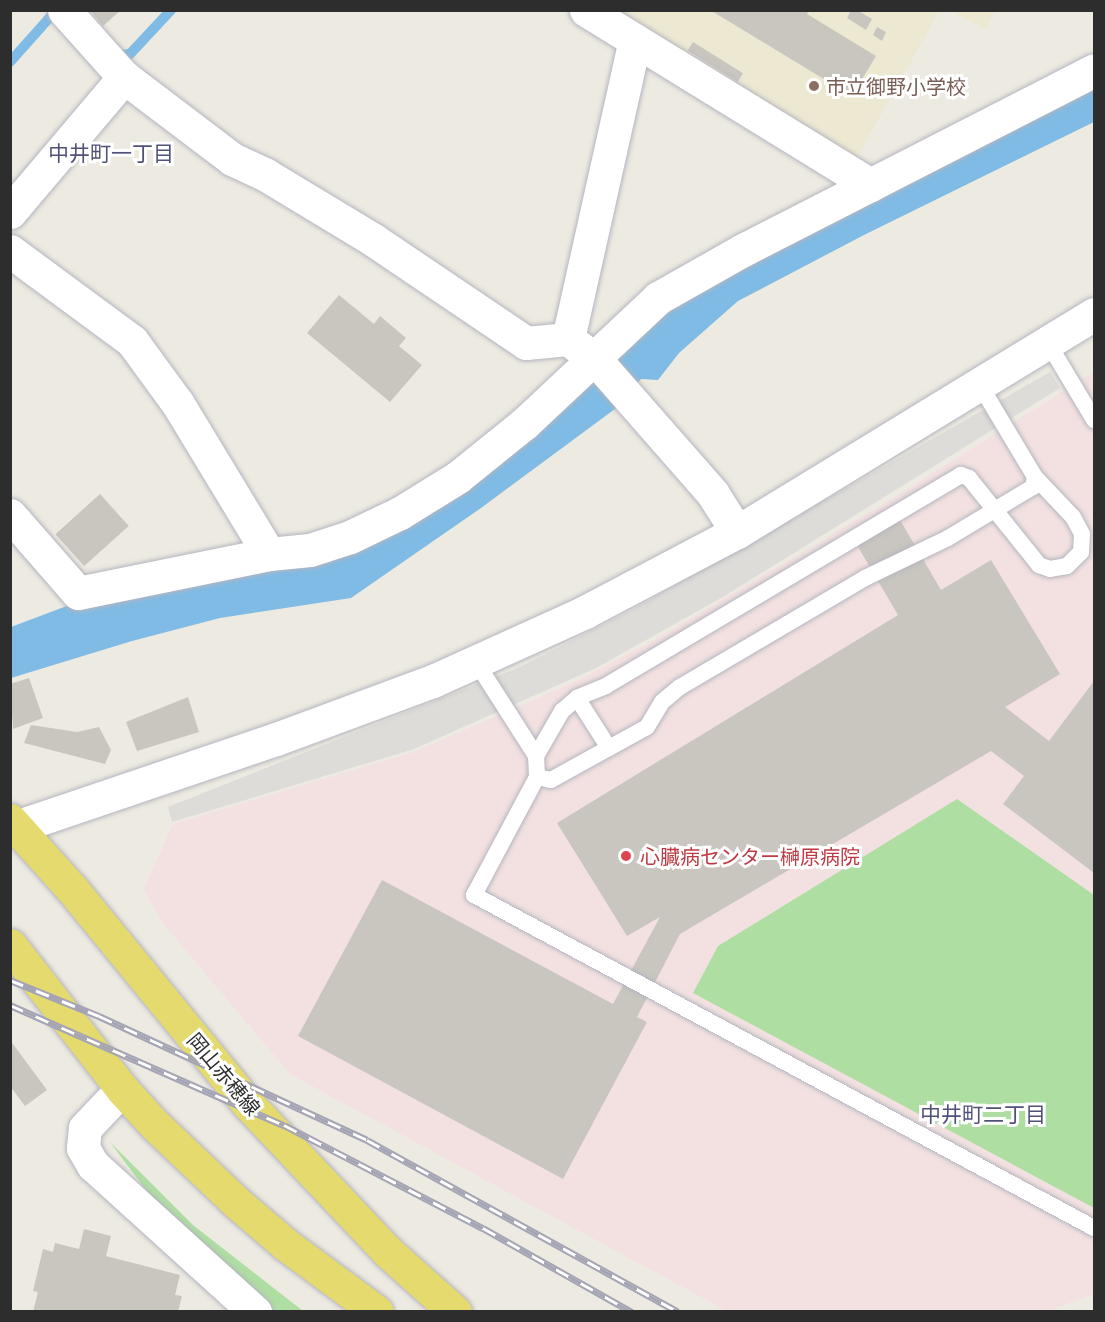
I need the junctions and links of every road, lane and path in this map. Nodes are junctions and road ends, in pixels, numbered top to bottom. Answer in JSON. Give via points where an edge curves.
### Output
{"nodes":[{"id":1,"x":64,"y":10,"type":"edge"},
{"id":2,"x":586,"y":10,"type":"edge"},
{"id":3,"x":635,"y":40,"type":"junction"},
{"id":4,"x":1095,"y":70,"type":"edge"},
{"id":5,"x":123,"y":77,"type":"junction"},
{"id":6,"x":870,"y":185,"type":"junction"},
{"id":7,"x":10,"y":212,"type":"edge"},
{"id":8,"x":10,"y":251,"type":"edge"},
{"id":9,"x":1095,"y":314,"type":"edge"},
{"id":10,"x":568,"y":339,"type":"junction"},
{"id":11,"x":1048,"y":343,"type":"junction"},
{"id":12,"x":599,"y":364,"type":"junction"},
{"id":13,"x":980,"y":385,"type":"junction"},
{"id":14,"x":1095,"y":420,"type":"edge"},
{"id":15,"x":1035,"y":477,"type":"junction"},
{"id":16,"x":994,"y":508,"type":"junction"},
{"id":17,"x":10,"y":515,"type":"edge"},
{"id":18,"x":737,"y":532,"type":"junction"},
{"id":19,"x":269,"y":554,"type":"junction"},
{"id":20,"x":476,"y":662,"type":"junction"},
{"id":21,"x":577,"y":698,"type":"junction"},
{"id":22,"x":609,"y":748,"type":"junction"},
{"id":23,"x":536,"y":756,"type":"junction"},
{"id":24,"x":537,"y":777,"type":"junction"},
{"id":25,"x":13,"y":825,"type":"edge"},
{"id":26,"x":10,"y":945,"type":"edge"},
{"id":27,"x":123,"y":1089,"type":"junction"},
{"id":28,"x":1095,"y":1228,"type":"edge"},
{"id":29,"x":255,"y":1311,"type":"edge"},
{"id":30,"x":377,"y":1311,"type":"edge"},
{"id":31,"x":455,"y":1311,"type":"edge"}],
"edges":[{"from":1,"to":5,"type":"street"},
{"from":2,"to":3,"type":"street"},
{"from":3,"to":6,"type":"street"},
{"from":3,"to":10,"type":"street"},
{"from":4,"to":6,"type":"street"},
{"from":5,"to":7,"type":"street"},
{"from":5,"to":10,"type":"street","via":[[232,159],[266,174],[363,234],[526,342]]},
{"from":6,"to":12,"type":"street","via":[[658,298]]},
{"from":8,"to":19,"type":"street","via":[[132,341],[178,404]]},
{"from":9,"to":11,"type":"street"},
{"from":10,"to":12,"type":"street"},
{"from":11,"to":13,"type":"street"},
{"from":11,"to":14,"type":"lane"},
{"from":12,"to":18,"type":"street","via":[[712,494]]},
{"from":12,"to":19,"type":"street","via":[[458,477],[400,513],[351,537],[310,549]]},
{"from":13,"to":15,"type":"lane"},
{"from":13,"to":18,"type":"street"},
{"from":15,"to":16,"type":"lane","via":[[1033,487]]},
{"from":15,"to":16,"type":"lane","via":[[1077,523],[1083,545],[1072,563],[1056,569],[1039,565]]},
{"from":16,"to":21,"type":"lane","via":[[969,478],[961,475],[606,686]]},
{"from":16,"to":22,"type":"lane","via":[[948,538],[865,578],[680,687],[662,702],[647,727]]},
{"from":17,"to":19,"type":"street","via":[[78,593]]},
{"from":18,"to":20,"type":"street","via":[[585,612]]},
{"from":20,"to":23,"type":"lane"},
{"from":20,"to":25,"type":"street","via":[[287,735]]},
{"from":21,"to":22,"type":"lane"},
{"from":21,"to":23,"type":"lane","via":[[562,711]]},
{"from":22,"to":24,"type":"lane","via":[[551,780]]},
{"from":23,"to":24,"type":"lane"},
{"from":24,"to":28,"type":"lane","via":[[474,895]]},
{"from":25,"to":31,"type":"main road","name":"岡山赤穂線","via":[[72,889],[249,1105],[381,1244]]},
{"from":26,"to":27,"type":"main road"},
{"from":27,"to":29,"type":"street","via":[[85,1128],[83,1148],[93,1165]]},
{"from":27,"to":30,"type":"main road","via":[[236,1202],[285,1244]]}]}
